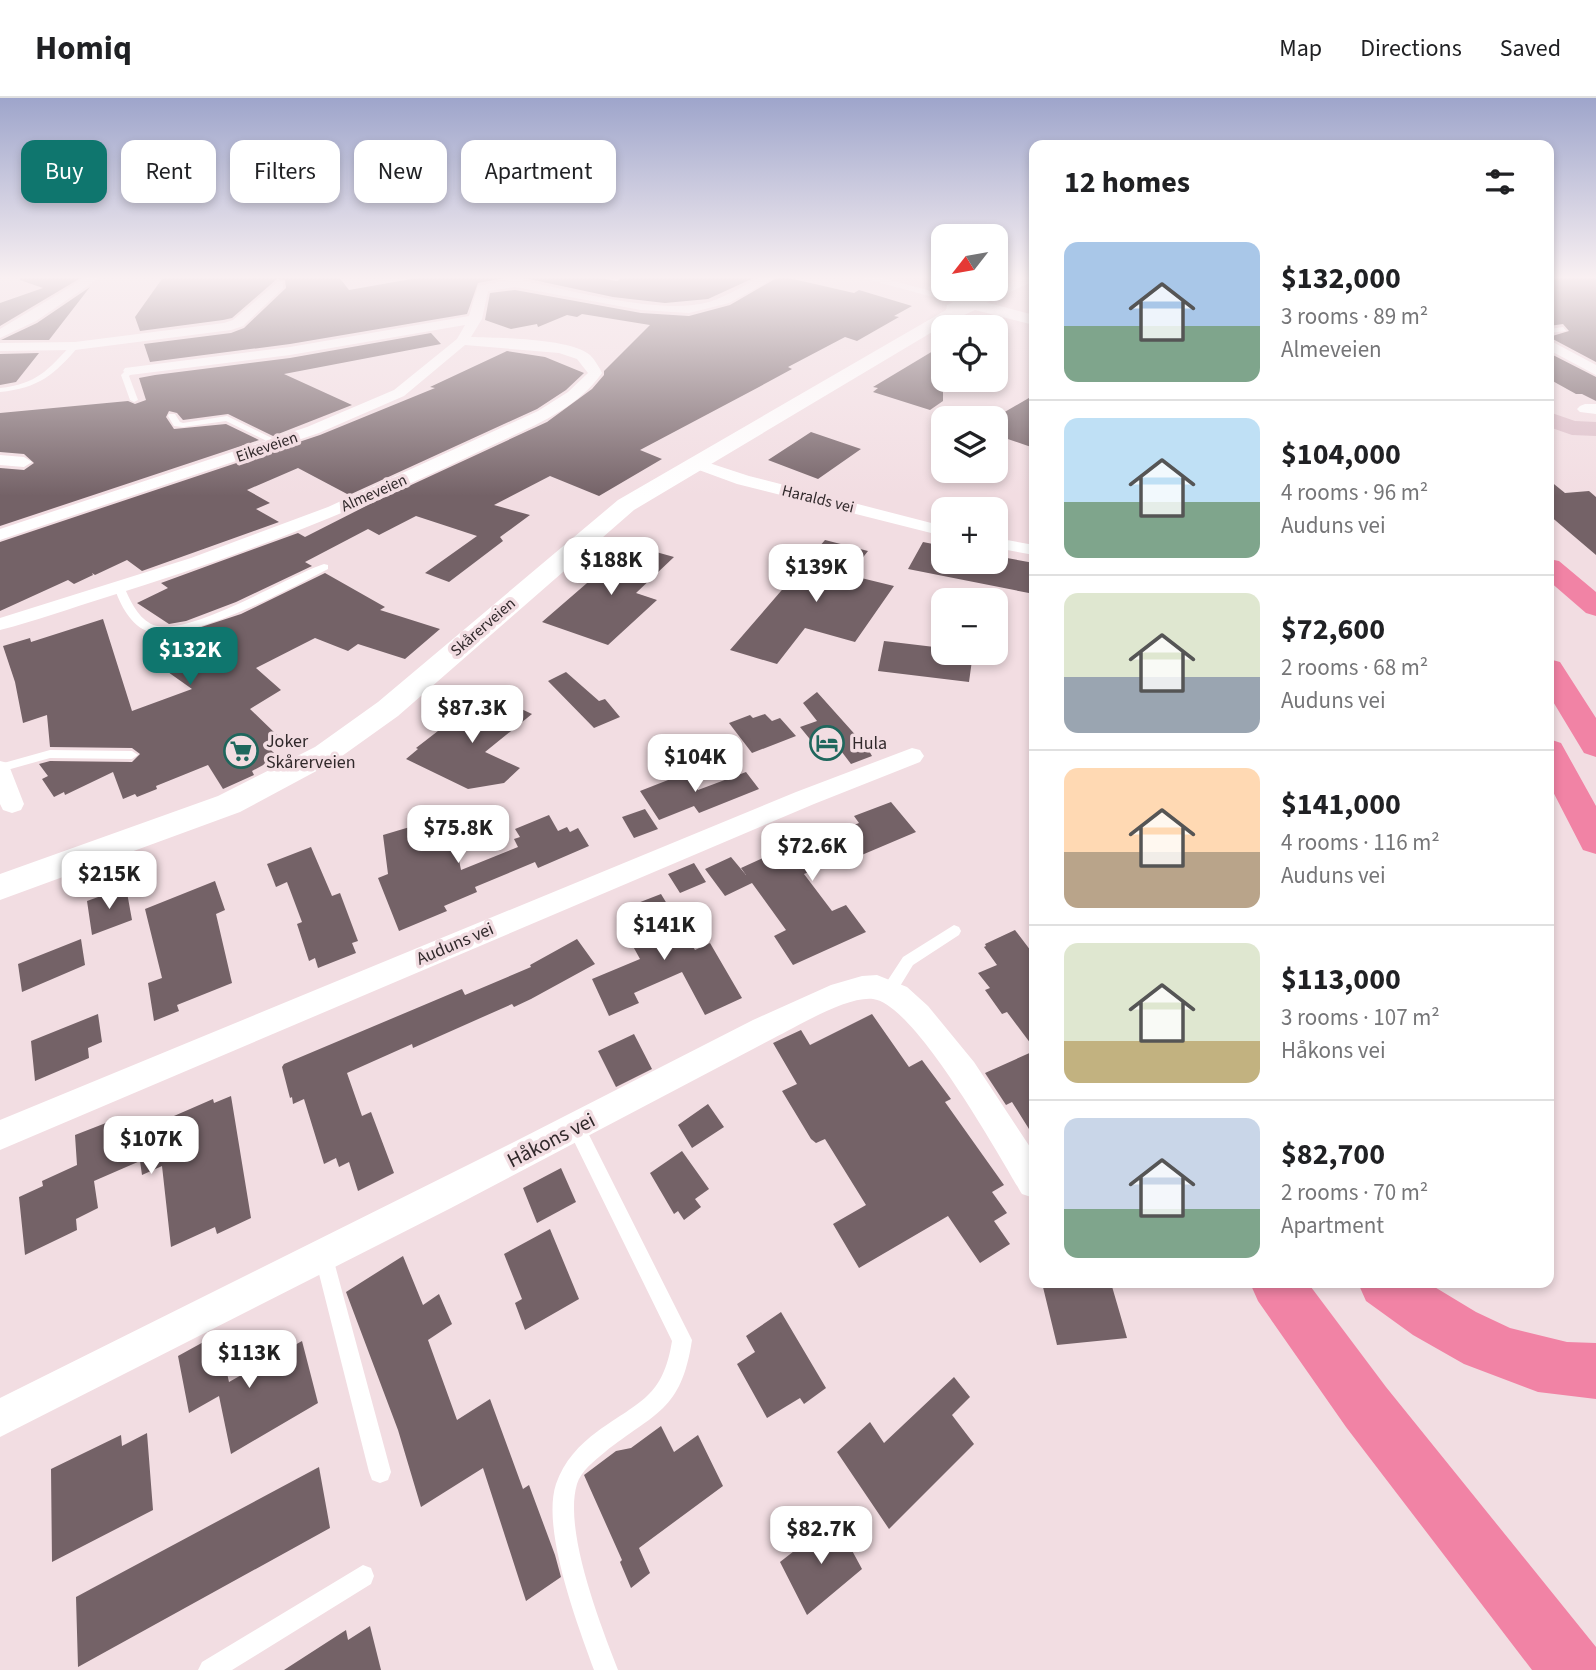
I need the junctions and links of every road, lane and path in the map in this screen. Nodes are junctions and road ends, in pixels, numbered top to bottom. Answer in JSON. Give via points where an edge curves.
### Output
{"nodes":[{"id":1,"x":71,"y":349,"type":"edge"},
{"id":2,"x":299,"y":349,"type":"edge"},
{"id":3,"x":452,"y":349,"type":"edge"},
{"id":4,"x":551,"y":349,"type":"edge"},
{"id":5,"x":889,"y":349,"type":"edge"},
{"id":6,"x":1558,"y":349,"type":"edge"},
{"id":7,"x":130,"y":371,"type":"joint"},
{"id":8,"x":1596,"y":371,"type":"edge"},
{"id":9,"x":0,"y":390,"type":"edge"},
{"id":10,"x":134,"y":400,"type":"dead end"},
{"id":11,"x":172,"y":416,"type":"dead end"},
{"id":12,"x":278,"y":443,"type":"junction"},
{"id":13,"x":0,"y":460,"type":"edge"},
{"id":14,"x":24,"y":462,"type":"dead end"},
{"id":15,"x":694,"y":463,"type":"junction"},
{"id":16,"x":931,"y":528,"type":"edge"},
{"id":17,"x":0,"y":535,"type":"edge"},
{"id":18,"x":1008,"y":545,"type":"edge"},
{"id":19,"x":1029,"y":549,"type":"edge"},
{"id":20,"x":324,"y":567,"type":"dead end"},
{"id":21,"x":1554,"y":571,"type":"edge"},
{"id":22,"x":119,"y":587,"type":"junction"},
{"id":23,"x":1596,"y":607,"type":"edge"},
{"id":24,"x":0,"y":624,"type":"edge"},
{"id":25,"x":1554,"y":677,"type":"edge"},
{"id":26,"x":1596,"y":745,"type":"edge"},
{"id":27,"x":132,"y":755,"type":"dead end"},
{"id":28,"x":912,"y":756,"type":"dead end"},
{"id":29,"x":1554,"y":760,"type":"edge"},
{"id":30,"x":0,"y":769,"type":"edge"},
{"id":31,"x":1596,"y":792,"type":"edge"},
{"id":32,"x":12,"y":804,"type":"dead end"},
{"id":33,"x":1554,"y":818,"type":"edge"},
{"id":34,"x":1596,"y":840,"type":"edge"},
{"id":35,"x":0,"y":887,"type":"edge"},
{"id":36,"x":954,"y":931,"type":"dead end"},
{"id":37,"x":889,"y":991,"type":"junction"},
{"id":38,"x":576,"y":1127,"type":"junction"},
{"id":39,"x":0,"y":1135,"type":"edge"},
{"id":40,"x":1029,"y":1174,"type":"edge"},
{"id":41,"x":323,"y":1254,"type":"junction"},
{"id":42,"x":1280,"y":1288,"type":"edge"},
{"id":43,"x":1391,"y":1288,"type":"edge"},
{"id":44,"x":1596,"y":1371,"type":"edge"},
{"id":45,"x":0,"y":1418,"type":"edge"},
{"id":46,"x":380,"y":1472,"type":"dead end"},
{"id":47,"x":363,"y":1576,"type":"dead end"},
{"id":48,"x":210,"y":1670,"type":"edge"},
{"id":49,"x":606,"y":1670,"type":"edge"},
{"id":50,"x":1573,"y":1670,"type":"edge"}],
"edges":[{"from":1,"to":9,"type":"lane","via":[[40,382]]},
{"from":2,"to":7,"type":"street"},
{"from":3,"to":12,"type":"street","name":"Eikeveien","via":[[399,393]]},
{"from":4,"to":22,"type":"street","name":"Almeveien","via":[[580,354],[590,363],[595,373],[575,395],[427,470],[303,524]]},
{"from":5,"to":15,"type":"street","name":"Skårerveien"},
{"from":6,"to":8,"type":"street"},
{"from":7,"to":10,"type":"lane","via":[[125,375]]},
{"from":11,"to":12,"type":"lane","via":[[177,424],[186,425],[227,418]]},
{"from":12,"to":17,"type":"street","name":"Eikeveien"},
{"from":13,"to":14,"type":"street"},
{"from":15,"to":16,"type":"street","name":"Haralds vei"},
{"from":15,"to":35,"type":"street","name":"Skårerveien","via":[[613,515],[388,709],[325,754],[217,809]]},
{"from":18,"to":19,"type":"street"},
{"from":20,"to":22,"type":"lane","via":[[202,621],[162,631],[139,620]]},
{"from":21,"to":23,"type":"highway"},
{"from":22,"to":24,"type":"street","name":"Almeveien"},
{"from":25,"to":26,"type":"highway"},
{"from":27,"to":30,"type":"lane","via":[[50,754]]},
{"from":28,"to":39,"type":"street","name":"Auduns vei"},
{"from":29,"to":34,"type":"highway"},
{"from":30,"to":32,"type":"street"},
{"from":31,"to":33,"type":"highway"},
{"from":36,"to":37,"type":"lane","via":[[908,961]]},
{"from":37,"to":38,"type":"street","name":"Håkons vei","via":[[867,986],[800,1012]]},
{"from":37,"to":40,"type":"street","via":[[904,1000],[937,1035]]},
{"from":38,"to":41,"type":"street","name":"Håkons vei"},
{"from":38,"to":49,"type":"lane","via":[[682,1340],[675,1380],[572,1470],[565,1491],[563,1517],[570,1549],[589,1626]]},
{"from":41,"to":45,"type":"street","name":"Håkons vei"},
{"from":41,"to":46,"type":"lane"},
{"from":42,"to":50,"type":"highway","via":[[1366,1407]]},
{"from":43,"to":44,"type":"highway","via":[[1478,1343],[1529,1362]]},
{"from":47,"to":48,"type":"lane"}]}
